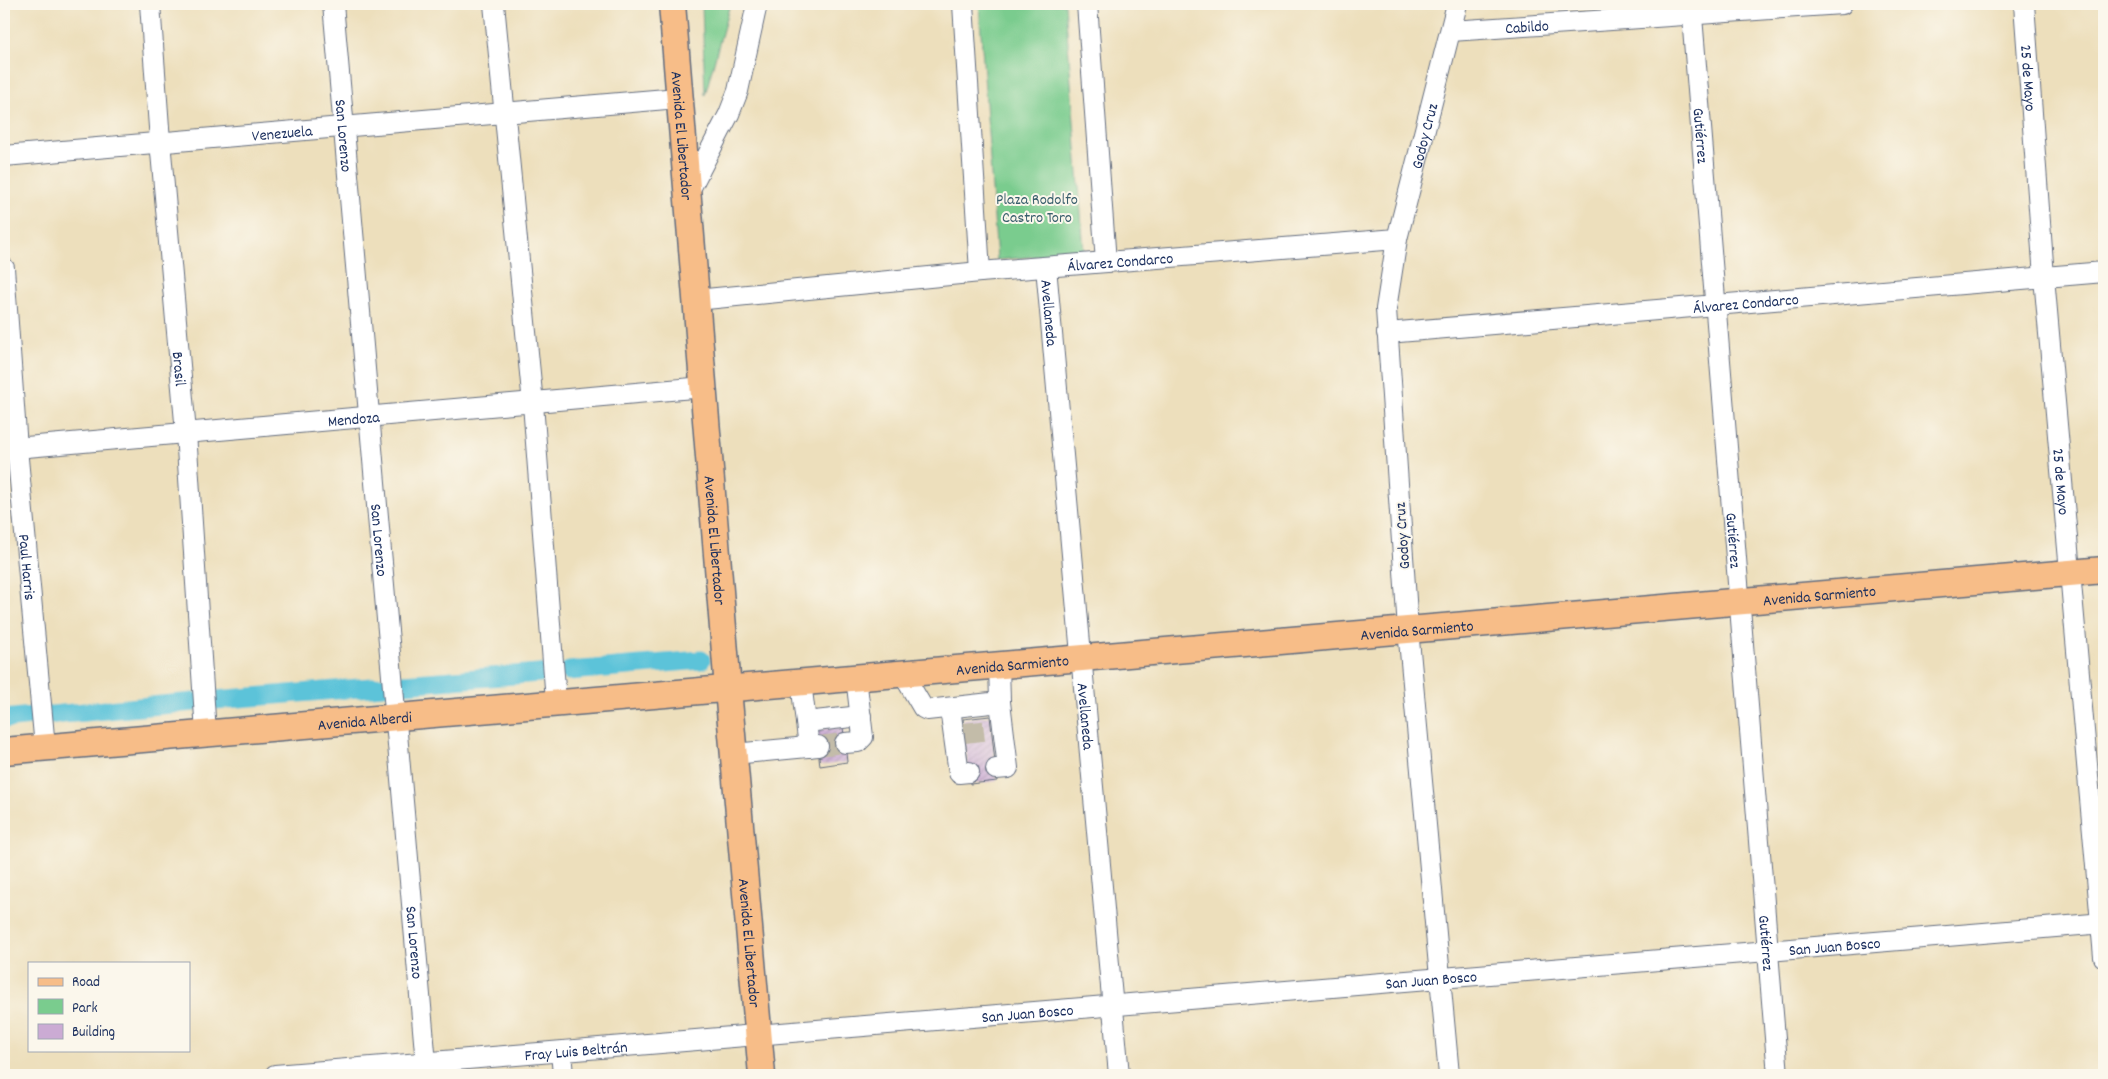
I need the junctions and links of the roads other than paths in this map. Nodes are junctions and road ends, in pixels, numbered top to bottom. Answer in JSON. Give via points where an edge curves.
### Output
{"nodes":[{"id":1,"x":150,"y":4,"type":"edge"},
{"id":2,"x":333,"y":4,"type":"edge"},
{"id":3,"x":494,"y":4,"type":"edge"},
{"id":4,"x":672,"y":4,"type":"edge"},
{"id":5,"x":757,"y":4,"type":"edge"},
{"id":6,"x":963,"y":4,"type":"edge"},
{"id":7,"x":1087,"y":4,"type":"edge"},
{"id":8,"x":1457,"y":4,"type":"edge"},
{"id":9,"x":1842,"y":4,"type":"edge"},
{"id":10,"x":2024,"y":4,"type":"edge"},
{"id":11,"x":1691,"y":10,"type":"edge"},
{"id":12,"x":1452,"y":31,"type":"junction"},
{"id":13,"x":678,"y":98,"type":"junction"},
{"id":14,"x":504,"y":113,"type":"junction"},
{"id":15,"x":343,"y":126,"type":"junction"},
{"id":16,"x":160,"y":141,"type":"junction"},
{"id":17,"x":4,"y":156,"type":"edge"},
{"id":18,"x":688,"y":193,"type":"junction"},
{"id":19,"x":1397,"y":239,"type":"junction"},
{"id":20,"x":1106,"y":262,"type":"junction"},
{"id":21,"x":1046,"y":267,"type":"junction"},
{"id":22,"x":4,"y":268,"type":"edge"},
{"id":23,"x":980,"y":272,"type":"junction"},
{"id":24,"x":2104,"y":272,"type":"edge"},
{"id":25,"x":2044,"y":277,"type":"junction"},
{"id":26,"x":696,"y":300,"type":"junction"},
{"id":27,"x":1714,"y":304,"type":"junction"},
{"id":28,"x":1387,"y":333,"type":"junction"},
{"id":29,"x":704,"y":387,"type":"junction"},
{"id":30,"x":533,"y":404,"type":"junction"},
{"id":31,"x":369,"y":417,"type":"junction"},
{"id":32,"x":186,"y":433,"type":"junction"},
{"id":33,"x":11,"y":448,"type":"edge"},
{"id":34,"x":2104,"y":570,"type":"edge"},
{"id":35,"x":2070,"y":573,"type":"junction"},
{"id":36,"x":1739,"y":600,"type":"junction"},
{"id":37,"x":1408,"y":629,"type":"junction"},
{"id":38,"x":1081,"y":658,"type":"junction"},
{"id":39,"x":999,"y":664,"type":"junction"},
{"id":40,"x":903,"y":674,"type":"junction"},
{"id":41,"x":856,"y":677,"type":"junction"},
{"id":42,"x":801,"y":682,"type":"junction"},
{"id":43,"x":728,"y":689,"type":"junction"},
{"id":44,"x":556,"y":702,"type":"junction"},
{"id":45,"x":1000,"y":702,"type":"junction"},
{"id":46,"x":950,"y":708,"type":"junction"},
{"id":47,"x":396,"y":716,"type":"junction"},
{"id":48,"x":860,"y":716,"type":"junction"},
{"id":49,"x":806,"y":722,"type":"junction"},
{"id":50,"x":206,"y":733,"type":"junction"},
{"id":51,"x":845,"y":743,"type":"tunnel mouth"},
{"id":52,"x":45,"y":747,"type":"junction"},
{"id":53,"x":4,"y":750,"type":"edge"},
{"id":54,"x":734,"y":754,"type":"junction"},
{"id":55,"x":996,"y":769,"type":"dead end"},
{"id":56,"x":969,"y":772,"type":"dead end"},
{"id":57,"x":2103,"y":923,"type":"edge"},
{"id":58,"x":1768,"y":951,"type":"junction"},
{"id":59,"x":2104,"y":957,"type":"edge"},
{"id":60,"x":1441,"y":978,"type":"junction"},
{"id":61,"x":1114,"y":1006,"type":"junction"},
{"id":62,"x":759,"y":1036,"type":"junction"},
{"id":63,"x":561,"y":1052,"type":"junction"},
{"id":64,"x":427,"y":1069,"type":"edge"},
{"id":65,"x":275,"y":1075,"type":"edge"},
{"id":66,"x":563,"y":1075,"type":"edge"},
{"id":67,"x":762,"y":1075,"type":"edge"},
{"id":68,"x":1119,"y":1075,"type":"edge"},
{"id":69,"x":1448,"y":1075,"type":"edge"},
{"id":70,"x":1778,"y":1075,"type":"edge"}],
"edges":[{"from":1,"to":16,"type":"street","name":"Brasil"},
{"from":2,"to":15,"type":"street","name":"San Lorenzo"},
{"from":3,"to":14,"type":"street"},
{"from":4,"to":13,"type":"main road","name":"Avenida El Libertador"},
{"from":5,"to":18,"type":"street","via":[[738,91]]},
{"from":6,"to":23,"type":"street"},
{"from":7,"to":20,"type":"street"},
{"from":8,"to":12,"type":"street","name":"Godoy Cruz"},
{"from":9,"to":11,"type":"street","name":"Cabildo"},
{"from":10,"to":25,"type":"street","name":"25 de Mayo"},
{"from":11,"to":12,"type":"street","name":"Cabildo"},
{"from":11,"to":27,"type":"street","name":"Gutiérrez"},
{"from":12,"to":19,"type":"street","name":"Godoy Cruz"},
{"from":13,"to":14,"type":"street","name":"Venezuela"},
{"from":13,"to":18,"type":"main road","name":"Avenida El Libertador"},
{"from":14,"to":15,"type":"street","name":"Venezuela"},
{"from":14,"to":30,"type":"street"},
{"from":15,"to":16,"type":"street","name":"Venezuela"},
{"from":15,"to":31,"type":"street","name":"San Lorenzo"},
{"from":16,"to":17,"type":"street","name":"Venezuela"},
{"from":16,"to":32,"type":"street","name":"Brasil"},
{"from":18,"to":26,"type":"main road","name":"Avenida El Libertador"},
{"from":19,"to":20,"type":"street","name":"Álvarez Condarco"},
{"from":19,"to":28,"type":"street","name":"Godoy Cruz","via":[[1386,309]]},
{"from":20,"to":21,"type":"street","name":"Álvarez Condarco"},
{"from":21,"to":23,"type":"street","name":"Álvarez Condarco"},
{"from":21,"to":38,"type":"street","name":"Avellaneda"},
{"from":22,"to":33,"type":"street","name":"Paul Harris"},
{"from":23,"to":26,"type":"street","name":"Álvarez Condarco"},
{"from":24,"to":25,"type":"street","name":"Álvarez Condarco"},
{"from":25,"to":27,"type":"street","name":"Álvarez Condarco"},
{"from":25,"to":35,"type":"street","name":"25 de Mayo"},
{"from":26,"to":29,"type":"main road","name":"Avenida El Libertador"},
{"from":27,"to":28,"type":"street","name":"Álvarez Condarco"},
{"from":27,"to":36,"type":"street","name":"Gutiérrez"},
{"from":28,"to":37,"type":"street","name":"Godoy Cruz"},
{"from":29,"to":30,"type":"street","name":"Mendoza"},
{"from":29,"to":43,"type":"main road","name":"Avenida El Libertador"},
{"from":30,"to":31,"type":"street","name":"Mendoza"},
{"from":30,"to":44,"type":"street"},
{"from":31,"to":32,"type":"street","name":"Mendoza"},
{"from":31,"to":47,"type":"street","name":"San Lorenzo"},
{"from":32,"to":33,"type":"street","name":"Mendoza"},
{"from":32,"to":50,"type":"street","name":"Brasil"},
{"from":33,"to":52,"type":"street","name":"Paul Harris"},
{"from":34,"to":35,"type":"main road","name":"Avenida Sarmiento"},
{"from":35,"to":36,"type":"main road","name":"Avenida Sarmiento"},
{"from":35,"to":57,"type":"street","name":"25 de Mayo"},
{"from":36,"to":37,"type":"main road","name":"Avenida Sarmiento"},
{"from":36,"to":58,"type":"street","name":"Gutiérrez"},
{"from":37,"to":38,"type":"main road","name":"Avenida Sarmiento"},
{"from":37,"to":60,"type":"street","name":"Godoy Cruz"},
{"from":38,"to":39,"type":"main road","name":"Avenida Sarmiento"},
{"from":38,"to":61,"type":"street","name":"Avellaneda"},
{"from":39,"to":40,"type":"main road","name":"Avenida Sarmiento"},
{"from":39,"to":45,"type":"street"},
{"from":40,"to":41,"type":"main road","name":"Avenida Sarmiento"},
{"from":40,"to":46,"type":"street","via":[[923,708]]},
{"from":41,"to":42,"type":"main road","name":"Avenida Sarmiento"},
{"from":41,"to":48,"type":"street"},
{"from":42,"to":43,"type":"main road","name":"Avenida Sarmiento"},
{"from":42,"to":49,"type":"street"},
{"from":43,"to":44,"type":"main road","name":"Avenida Alberdi"},
{"from":43,"to":54,"type":"main road","name":"Avenida El Libertador"},
{"from":44,"to":47,"type":"main road","name":"Avenida Alberdi"},
{"from":45,"to":46,"type":"street"},
{"from":45,"to":55,"type":"street","via":[[997,730],[1008,768]]},
{"from":46,"to":56,"type":"street","via":[[959,734],[959,773]]},
{"from":47,"to":50,"type":"main road","name":"Avenida Alberdi"},
{"from":47,"to":64,"type":"street","name":"San Lorenzo"},
{"from":48,"to":49,"type":"street"},
{"from":48,"to":51,"type":"street","via":[[861,740]]},
{"from":49,"to":54,"type":"street","via":[[813,746]]},
{"from":50,"to":52,"type":"main road","name":"Avenida Alberdi"},
{"from":52,"to":53,"type":"main road","name":"Avenida Alberdi"},
{"from":54,"to":62,"type":"main road","name":"Avenida El Libertador"},
{"from":57,"to":58,"type":"street","name":"San Juan Bosco"},
{"from":57,"to":59,"type":"street","name":"25 de Mayo"},
{"from":58,"to":60,"type":"street","name":"San Juan Bosco"},
{"from":58,"to":70,"type":"street","name":"Gutiérrez"},
{"from":60,"to":61,"type":"street","name":"San Juan Bosco"},
{"from":60,"to":69,"type":"street","name":"Godoy Cruz"},
{"from":61,"to":62,"type":"street","name":"San Juan Bosco"},
{"from":61,"to":68,"type":"street","name":"Avellaneda"},
{"from":62,"to":63,"type":"street","name":"Fray Luis Beltrán"},
{"from":62,"to":67,"type":"main road","name":"Avenida El Libertador"},
{"from":63,"to":64,"type":"street","name":"Fray Luis Beltrán"},
{"from":63,"to":66,"type":"street"},
{"from":64,"to":65,"type":"street","name":"Fray Luis Beltrán"}]}
